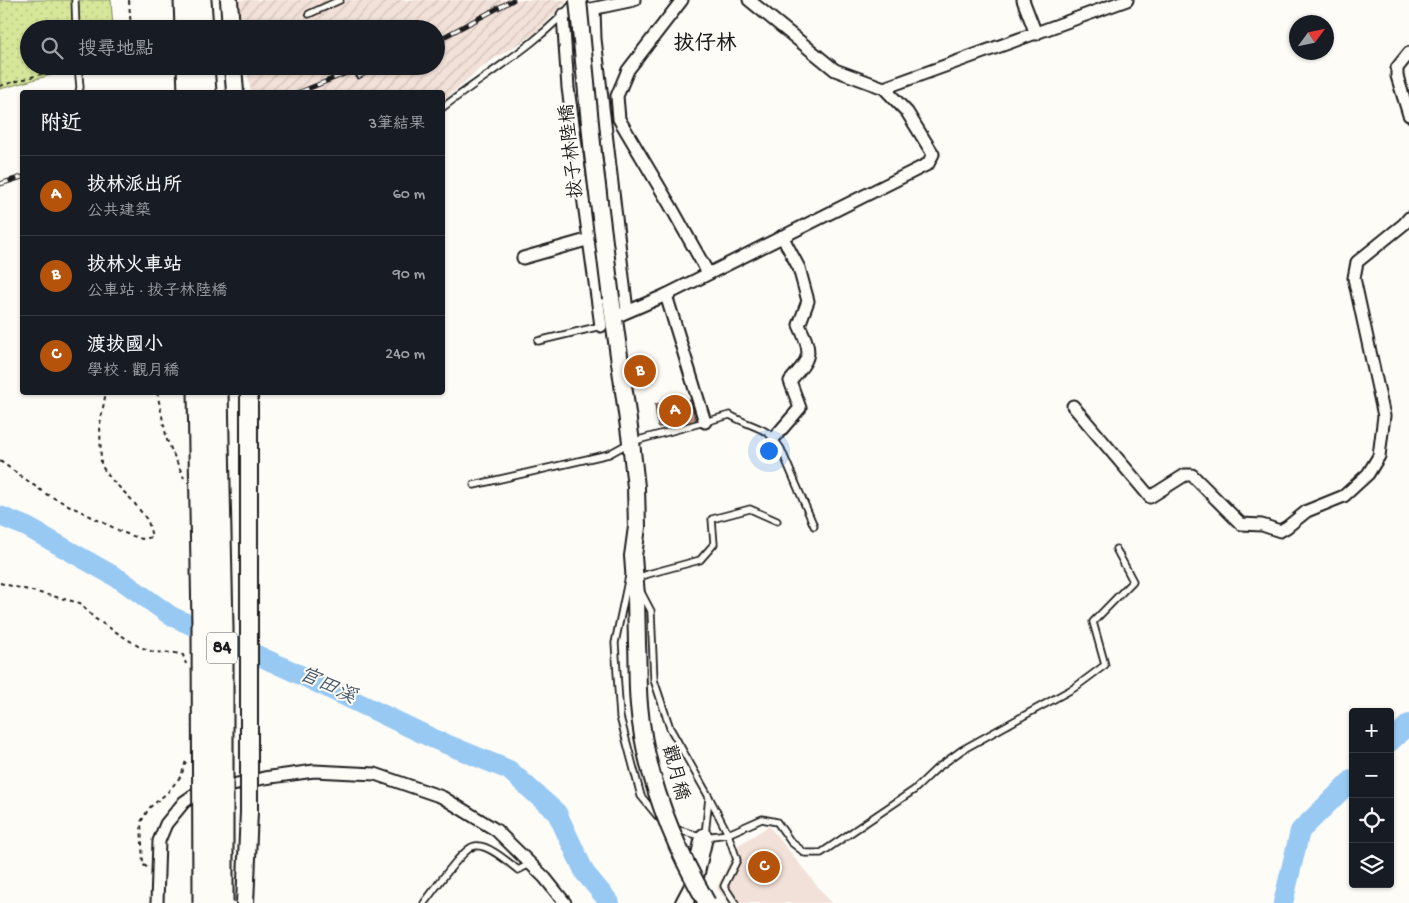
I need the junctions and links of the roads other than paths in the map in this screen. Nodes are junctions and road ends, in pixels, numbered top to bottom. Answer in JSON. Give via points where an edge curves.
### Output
{"nodes":[{"id":1,"x":75,"y":0,"type":"edge"},
{"id":2,"x":185,"y":0,"type":"edge"},
{"id":3,"x":200,"y":0,"type":"edge"},
{"id":4,"x":229,"y":0,"type":"edge"},
{"id":5,"x":340,"y":0,"type":"edge"},
{"id":6,"x":577,"y":0,"type":"edge"},
{"id":7,"x":605,"y":0,"type":"edge"},
{"id":8,"x":634,"y":0,"type":"edge"},
{"id":9,"x":682,"y":0,"type":"edge"},
{"id":10,"x":749,"y":0,"type":"edge"},
{"id":11,"x":1023,"y":0,"type":"edge"},
{"id":12,"x":1127,"y":0,"type":"edge"},
{"id":13,"x":594,"y":9,"type":"junction"},
{"id":14,"x":309,"y":14,"type":"dead end"},
{"id":15,"x":563,"y":16,"type":"junction"},
{"id":16,"x":76,"y":20,"type":"edge"},
{"id":17,"x":186,"y":20,"type":"edge"},
{"id":18,"x":201,"y":20,"type":"edge"},
{"id":19,"x":230,"y":20,"type":"edge"},
{"id":20,"x":1036,"y":34,"type":"junction"},
{"id":21,"x":1409,"y":53,"type":"edge"},
{"id":22,"x":79,"y":75,"type":"edge"},
{"id":23,"x":188,"y":75,"type":"edge"},
{"id":24,"x":204,"y":75,"type":"edge"},
{"id":25,"x":234,"y":75,"type":"edge"},
{"id":26,"x":884,"y":88,"type":"junction"},
{"id":27,"x":79,"y":90,"type":"edge"},
{"id":28,"x":189,"y":90,"type":"edge"},
{"id":29,"x":205,"y":90,"type":"edge"},
{"id":30,"x":235,"y":90,"type":"edge"},
{"id":31,"x":445,"y":106,"type":"edge"},
{"id":32,"x":1409,"y":115,"type":"edge"},
{"id":33,"x":1409,"y":218,"type":"edge"},
{"id":34,"x":782,"y":236,"type":"junction"},
{"id":35,"x":590,"y":239,"type":"junction"},
{"id":36,"x":523,"y":258,"type":"dead end"},
{"id":37,"x":708,"y":274,"type":"junction"},
{"id":38,"x":666,"y":295,"type":"junction"},
{"id":39,"x":614,"y":318,"type":"junction"},
{"id":40,"x":538,"y":341,"type":"dead end"},
{"id":41,"x":199,"y":395,"type":"edge"},
{"id":42,"x":217,"y":395,"type":"edge"},
{"id":43,"x":249,"y":395,"type":"edge"},
{"id":44,"x":1073,"y":406,"type":"dead end"},
{"id":45,"x":705,"y":422,"type":"junction"},
{"id":46,"x":774,"y":438,"type":"junction"},
{"id":47,"x":631,"y":442,"type":"junction"},
{"id":48,"x":474,"y":486,"type":"dead end"},
{"id":49,"x":776,"y":521,"type":"dead end"},
{"id":50,"x":814,"y":526,"type":"dead end"},
{"id":51,"x":1116,"y":549,"type":"dead end"},
{"id":52,"x":633,"y":556,"type":"junction"},
{"id":53,"x":635,"y":580,"type":"junction"},
{"id":54,"x":709,"y":797,"type":"junction"},
{"id":55,"x":728,"y":834,"type":"junction"},
{"id":56,"x":704,"y":837,"type":"junction"},
{"id":57,"x":530,"y":864,"type":"junction"},
{"id":58,"x":157,"y":903,"type":"edge"},
{"id":59,"x":204,"y":903,"type":"edge"},
{"id":60,"x":222,"y":903,"type":"edge"},
{"id":61,"x":245,"y":903,"type":"edge"},
{"id":62,"x":424,"y":903,"type":"edge"},
{"id":63,"x":565,"y":903,"type":"edge"},
{"id":64,"x":684,"y":903,"type":"edge"},
{"id":65,"x":708,"y":903,"type":"edge"},
{"id":66,"x":735,"y":903,"type":"edge"}],
"edges":[{"from":1,"to":16,"type":"lane"},
{"from":2,"to":17,"type":"highway"},
{"from":3,"to":18,"type":"highway"},
{"from":4,"to":19,"type":"main road"},
{"from":5,"to":14,"type":"lane"},
{"from":6,"to":15,"type":"lane"},
{"from":6,"to":39,"type":"main road","name":"拔子林陸橋","bridge":true},
{"from":7,"to":13,"type":"lane"},
{"from":8,"to":13,"type":"street"},
{"from":9,"to":37,"type":"street","via":[[628,70],[616,96],[619,119]]},
{"from":10,"to":26,"type":"street","via":[[835,70]]},
{"from":11,"to":20,"type":"street"},
{"from":12,"to":20,"type":"street"},
{"from":13,"to":15,"type":"street"},
{"from":13,"to":39,"type":"street"},
{"from":15,"to":31,"type":"lane"},
{"from":15,"to":35,"type":"street","via":[[568,88]]},
{"from":20,"to":26,"type":"street"},
{"from":21,"to":32,"type":"street","via":[[1397,68]]},
{"from":22,"to":27,"type":"lane"},
{"from":23,"to":28,"type":"highway"},
{"from":24,"to":29,"type":"highway"},
{"from":25,"to":30,"type":"main road"},
{"from":26,"to":34,"type":"street","via":[[907,112],[932,154],[928,164]]},
{"from":33,"to":44,"type":"street","via":[[1357,262],[1354,278],[1384,416],[1379,456],[1368,474],[1344,496],[1308,511],[1280,531],[1262,525],[1242,524],[1192,474],[1150,497]]},
{"from":34,"to":37,"type":"street"},
{"from":34,"to":46,"type":"street","via":[[799,268],[808,300],[799,325],[809,346],[806,362],[790,381],[800,408]]},
{"from":35,"to":36,"type":"street"},
{"from":35,"to":39,"type":"street"},
{"from":37,"to":38,"type":"street"},
{"from":38,"to":39,"type":"street"},
{"from":38,"to":45,"type":"street"},
{"from":39,"to":40,"type":"lane"},
{"from":39,"to":47,"type":"main road","name":"拔子林陸橋"},
{"from":41,"to":59,"type":"highway","number":"84","bridge":true},
{"from":42,"to":60,"type":"highway","number":"84","bridge":true,"via":[[222,637]]},
{"from":43,"to":61,"type":"main road","bridge":true,"via":[[249,812]]},
{"from":45,"to":46,"type":"lane","via":[[730,414]]},
{"from":45,"to":47,"type":"lane"},
{"from":46,"to":50,"type":"lane"},
{"from":47,"to":48,"type":"lane","via":[[609,454]]},
{"from":47,"to":52,"type":"main road","name":"觀月穚","via":[[637,527]]},
{"from":49,"to":53,"type":"lane","via":[[750,508],[712,519],[714,544],[700,560]]},
{"from":51,"to":55,"type":"lane","via":[[1133,581],[1093,622],[1105,665],[1074,688],[962,750],[914,790],[821,853],[805,853],[791,842],[777,822],[762,819]]},
{"from":52,"to":53,"type":"main road","name":"觀月穚"},
{"from":52,"to":56,"type":"lane","via":[[614,643],[620,717],[641,796],[661,820],[677,831]]},
{"from":53,"to":54,"type":"lane","via":[[651,611],[654,680],[667,720]]},
{"from":53,"to":65,"type":"main road","name":"觀月穚","bridge":true,"via":[[639,705],[646,748],[657,796],[674,840]]},
{"from":54,"to":55,"type":"lane"},
{"from":54,"to":56,"type":"lane"},
{"from":55,"to":56,"type":"lane"},
{"from":55,"to":66,"type":"lane","via":[[737,860],[724,886]]},
{"from":56,"to":64,"type":"main road","via":[[693,886]]},
{"from":57,"to":58,"type":"street","via":[[496,830],[442,797],[375,774],[314,771],[197,793],[184,802],[166,824],[159,841]]},
{"from":57,"to":62,"type":"lane","via":[[518,870],[487,848],[474,846],[456,861]]},
{"from":57,"to":63,"type":"street"}]}
